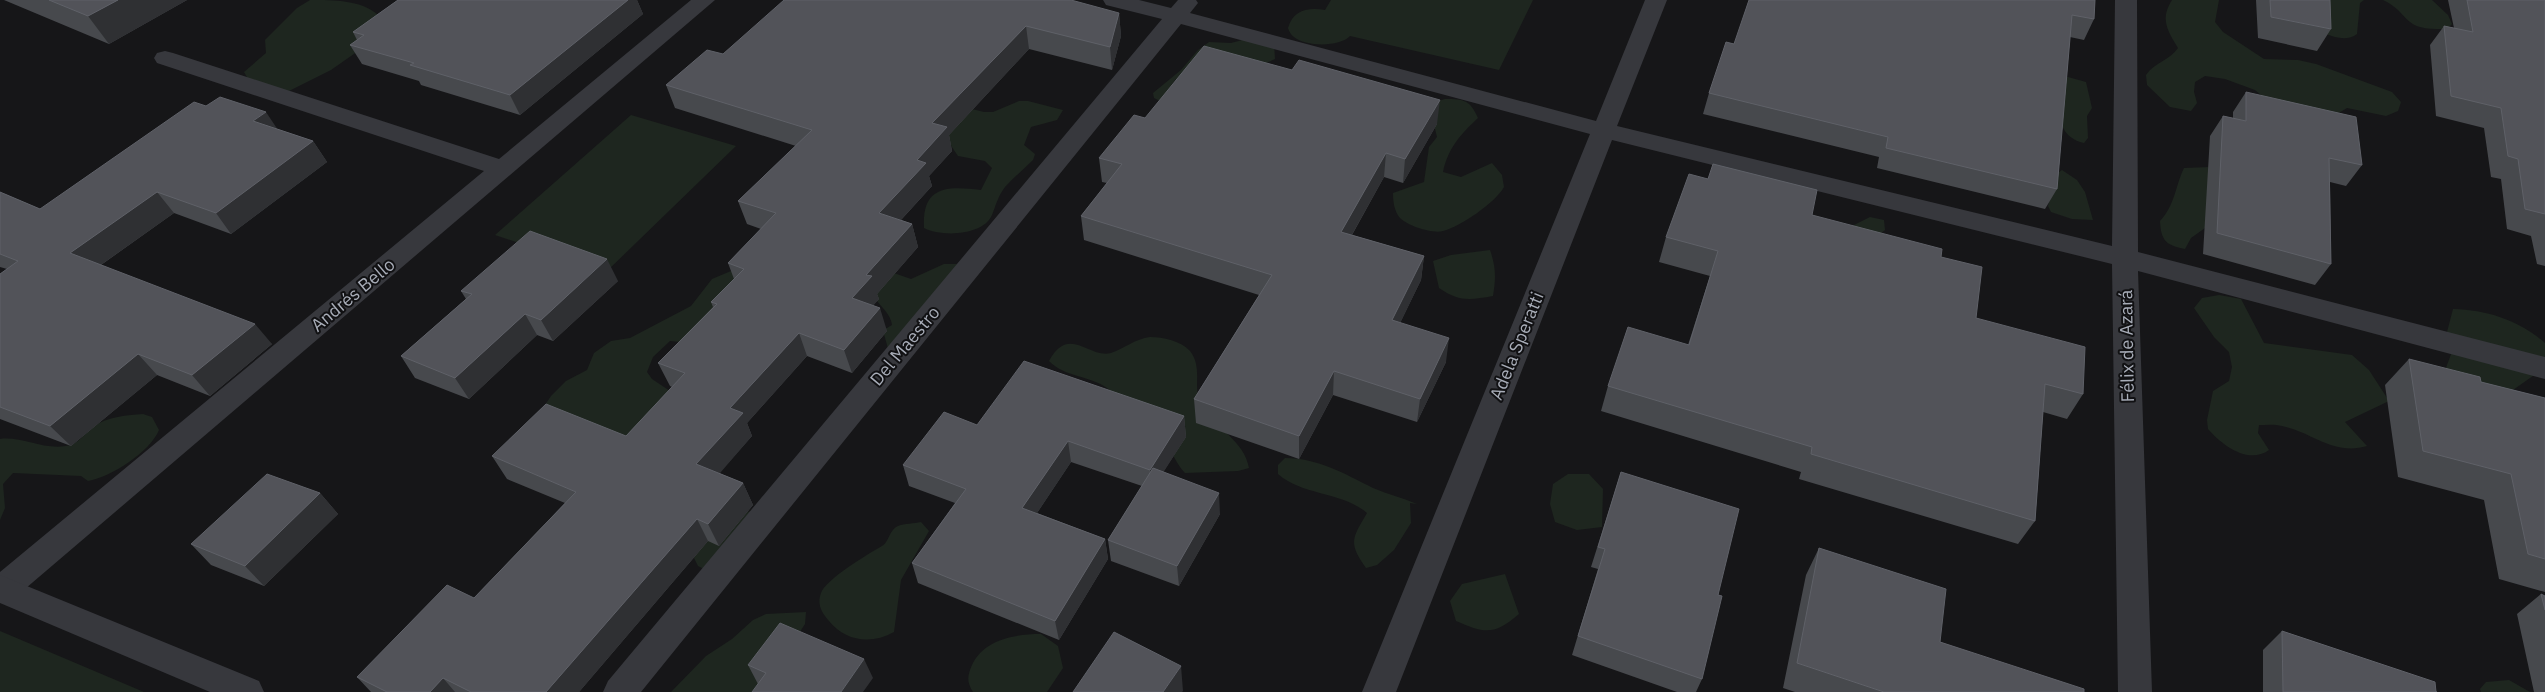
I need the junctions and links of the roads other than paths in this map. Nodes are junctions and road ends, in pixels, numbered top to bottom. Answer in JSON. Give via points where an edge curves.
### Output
{"nodes":[{"id":1,"x":704,"y":0,"type":"edge"},
{"id":2,"x":1114,"y":0,"type":"edge"},
{"id":3,"x":1656,"y":0,"type":"edge"},
{"id":4,"x":2126,"y":0,"type":"edge"},
{"id":5,"x":1183,"y":8,"type":"edge"},
{"id":6,"x":165,"y":58,"type":"dead end"},
{"id":7,"x":1603,"y":130,"type":"junction"},
{"id":8,"x":503,"y":169,"type":"junction"},
{"id":9,"x":2125,"y":258,"type":"junction"},
{"id":10,"x":2545,"y":368,"type":"edge"},
{"id":11,"x":1,"y":590,"type":"edge"},
{"id":12,"x":248,"y":692,"type":"edge"},
{"id":13,"x":620,"y":692,"type":"edge"},
{"id":14,"x":1379,"y":692,"type":"edge"},
{"id":15,"x":2135,"y":692,"type":"edge"}],
"edges":[{"from":1,"to":8,"type":"street","name":"Andrés Bello"},
{"from":2,"to":5,"type":"street"},
{"from":3,"to":7,"type":"street","name":"Adela Speratti"},
{"from":4,"to":9,"type":"street","name":"Félix de Azará"},
{"from":5,"to":7,"type":"street"},
{"from":5,"to":13,"type":"street","name":"Del Maestro"},
{"from":6,"to":8,"type":"street"},
{"from":7,"to":9,"type":"street"},
{"from":7,"to":14,"type":"street","name":"Adela Speratti"},
{"from":8,"to":11,"type":"street","name":"Andrés Bello"},
{"from":9,"to":10,"type":"street"},
{"from":9,"to":15,"type":"street","name":"Félix de Azará"},
{"from":11,"to":12,"type":"street"}]}
